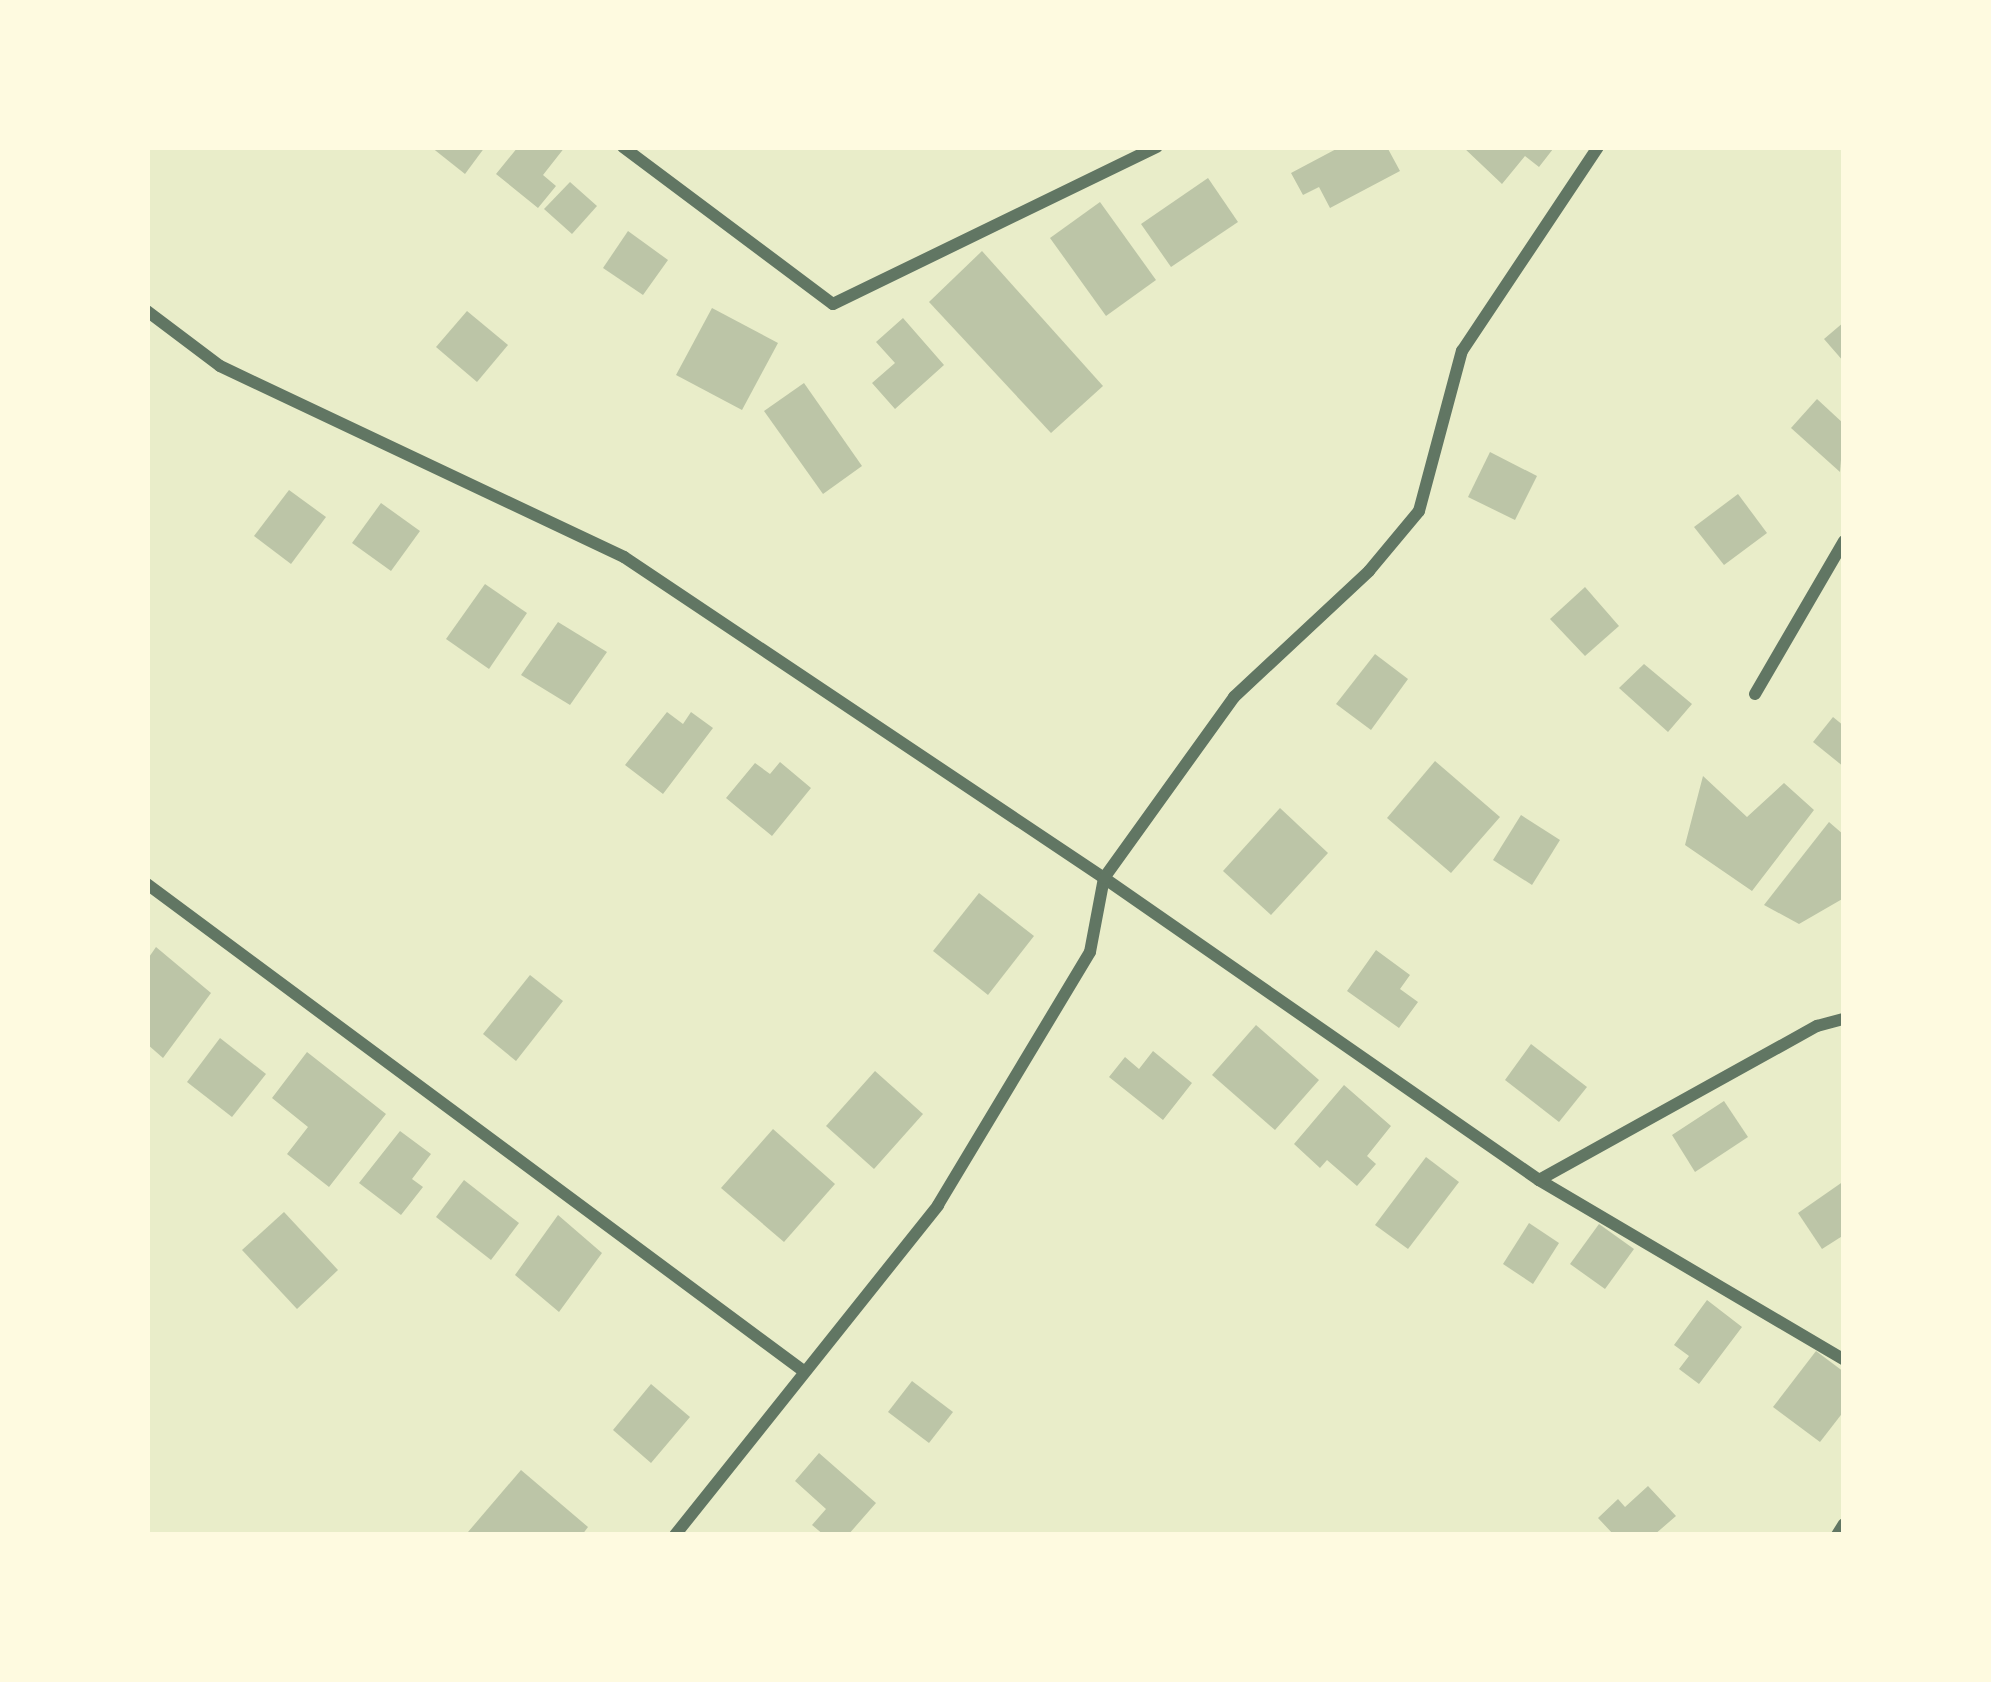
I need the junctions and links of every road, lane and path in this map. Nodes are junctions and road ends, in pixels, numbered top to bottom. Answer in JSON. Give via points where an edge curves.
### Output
{"nodes":[{"id":1,"x":623,"y":147,"type":"edge"},
{"id":2,"x":1157,"y":147,"type":"edge"},
{"id":3,"x":1598,"y":147,"type":"edge"},
{"id":4,"x":147,"y":311,"type":"edge"},
{"id":5,"x":1844,"y":541,"type":"edge"},
{"id":6,"x":1755,"y":694,"type":"dead end"},
{"id":7,"x":1104,"y":878,"type":"junction"},
{"id":8,"x":147,"y":884,"type":"edge"},
{"id":9,"x":1844,"y":1019,"type":"edge"},
{"id":10,"x":1539,"y":1180,"type":"junction"},
{"id":11,"x":1844,"y":1360,"type":"edge"},
{"id":12,"x":802,"y":1370,"type":"junction"},
{"id":13,"x":1844,"y":1524,"type":"edge"},
{"id":14,"x":675,"y":1535,"type":"edge"},
{"id":15,"x":1838,"y":1535,"type":"edge"}],
"edges":[{"from":1,"to":2,"type":"street","via":[[833,304]]},
{"from":3,"to":7,"type":"street","via":[[1462,351],[1419,511],[1369,571],[1234,697]]},
{"from":4,"to":7,"type":"street","via":[[220,366],[624,556]]},
{"from":5,"to":6,"type":"street"},
{"from":7,"to":10,"type":"street"},
{"from":7,"to":12,"type":"street","via":[[1090,952],[938,1205]]},
{"from":8,"to":12,"type":"street"},
{"from":9,"to":10,"type":"street","via":[[1816,1026]]},
{"from":10,"to":11,"type":"street"},
{"from":12,"to":14,"type":"street"},
{"from":13,"to":15,"type":"street"}]}
